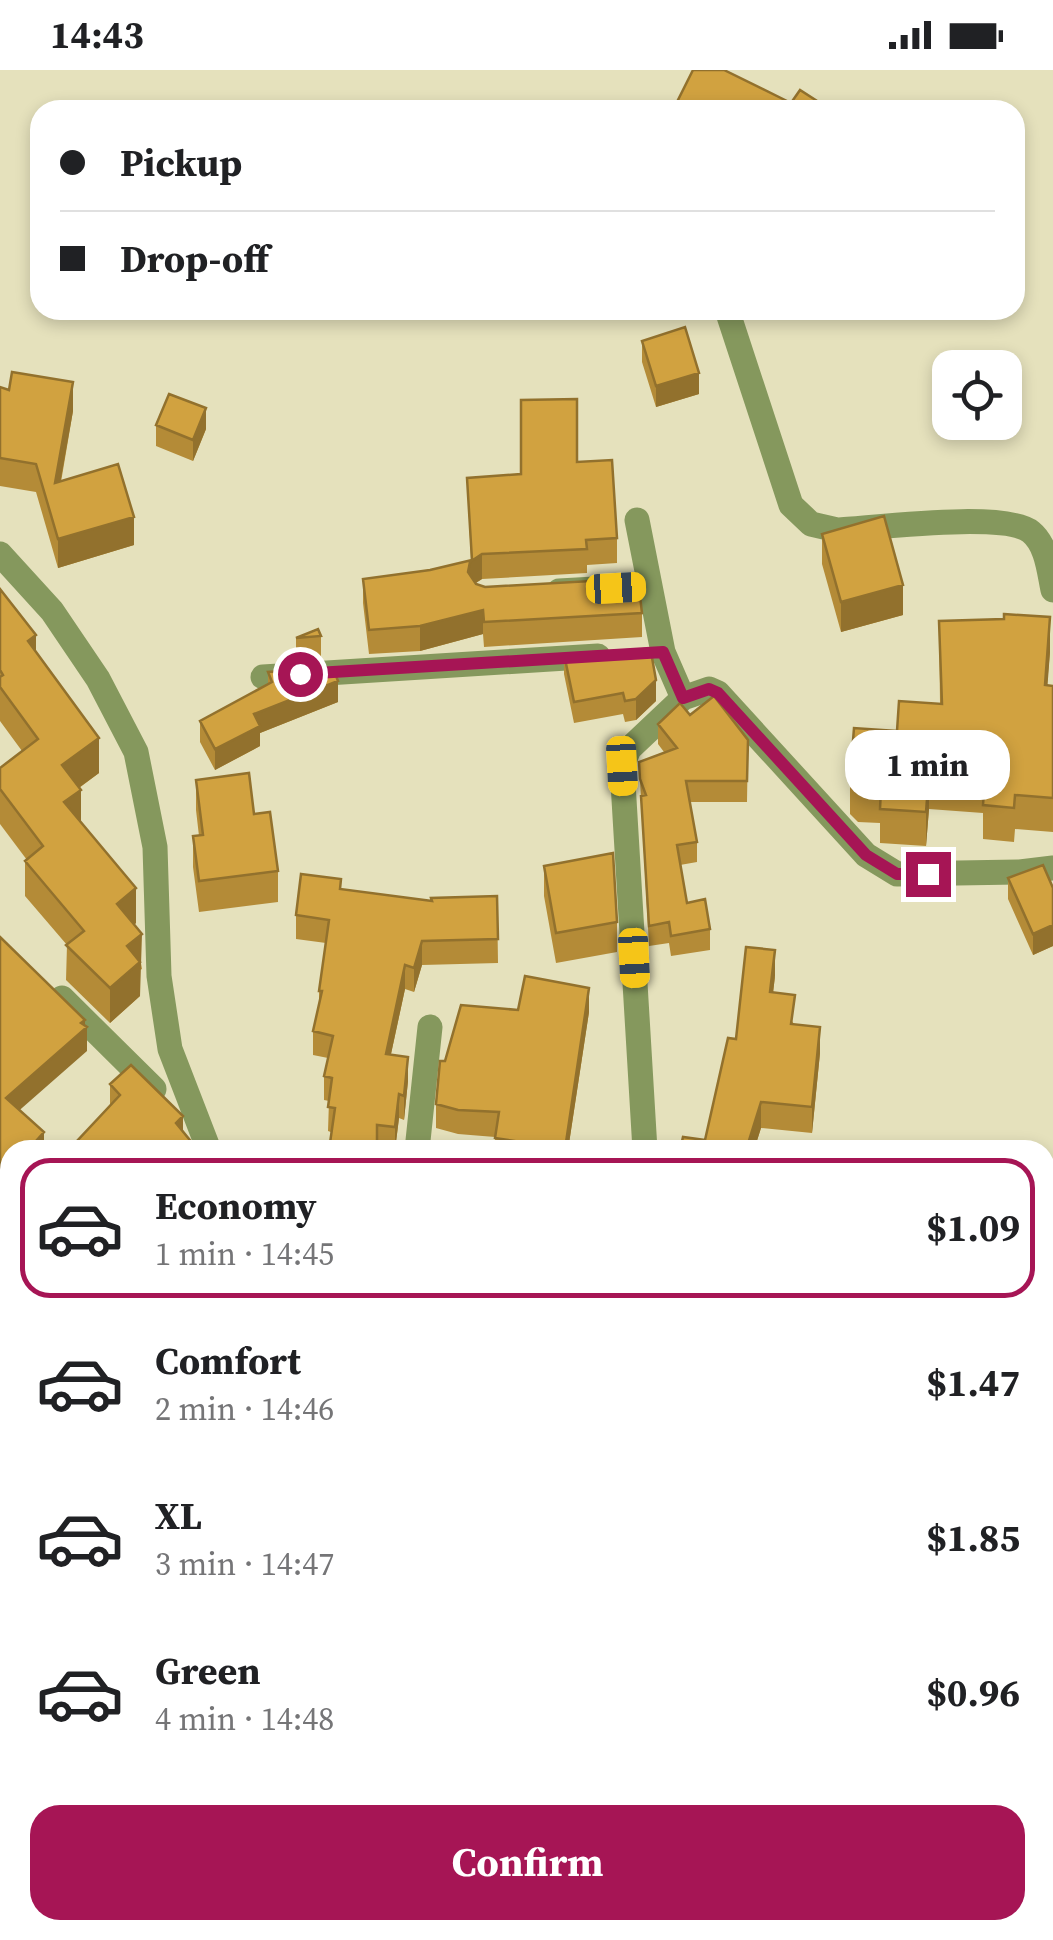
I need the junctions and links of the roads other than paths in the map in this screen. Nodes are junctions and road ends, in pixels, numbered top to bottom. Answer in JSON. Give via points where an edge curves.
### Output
{"nodes":[{"id":1,"x":730,"y":320,"type":"edge"},
{"id":2,"x":638,"y":520,"type":"dead end"},
{"id":3,"x":0,"y":554,"type":"edge"},
{"id":4,"x":648,"y":586,"type":"junction"},
{"id":5,"x":1053,"y":590,"type":"edge"},
{"id":6,"x":539,"y":592,"type":"edge"},
{"id":7,"x":644,"y":653,"type":"junction"},
{"id":8,"x":263,"y":677,"type":"dead end"},
{"id":9,"x":683,"y":698,"type":"junction"},
{"id":10,"x":1053,"y":868,"type":"edge"},
{"id":11,"x":41,"y":978,"type":"edge"},
{"id":12,"x":430,"y":1027,"type":"dead end"},
{"id":13,"x":203,"y":1140,"type":"edge"},
{"id":14,"x":205,"y":1140,"type":"edge"},
{"id":15,"x":418,"y":1140,"type":"edge"},
{"id":16,"x":644,"y":1140,"type":"edge"}],
"edges":[{"from":1,"to":5,"type":"street","via":[[791,505],[811,524],[837,530],[1005,521],[1032,532]]},
{"from":2,"to":4,"type":"street"},
{"from":3,"to":14,"type":"street","via":[[52,611],[136,752],[155,848],[170,1049]]},
{"from":4,"to":6,"type":"street"},
{"from":4,"to":7,"type":"street"},
{"from":7,"to":8,"type":"street"},
{"from":7,"to":9,"type":"street"},
{"from":9,"to":10,"type":"street","via":[[709,689],[718,693],[866,855],[897,874]]},
{"from":9,"to":16,"type":"street","via":[[629,748],[622,766]]},
{"from":11,"to":13,"type":"street"},
{"from":12,"to":15,"type":"street"}]}
